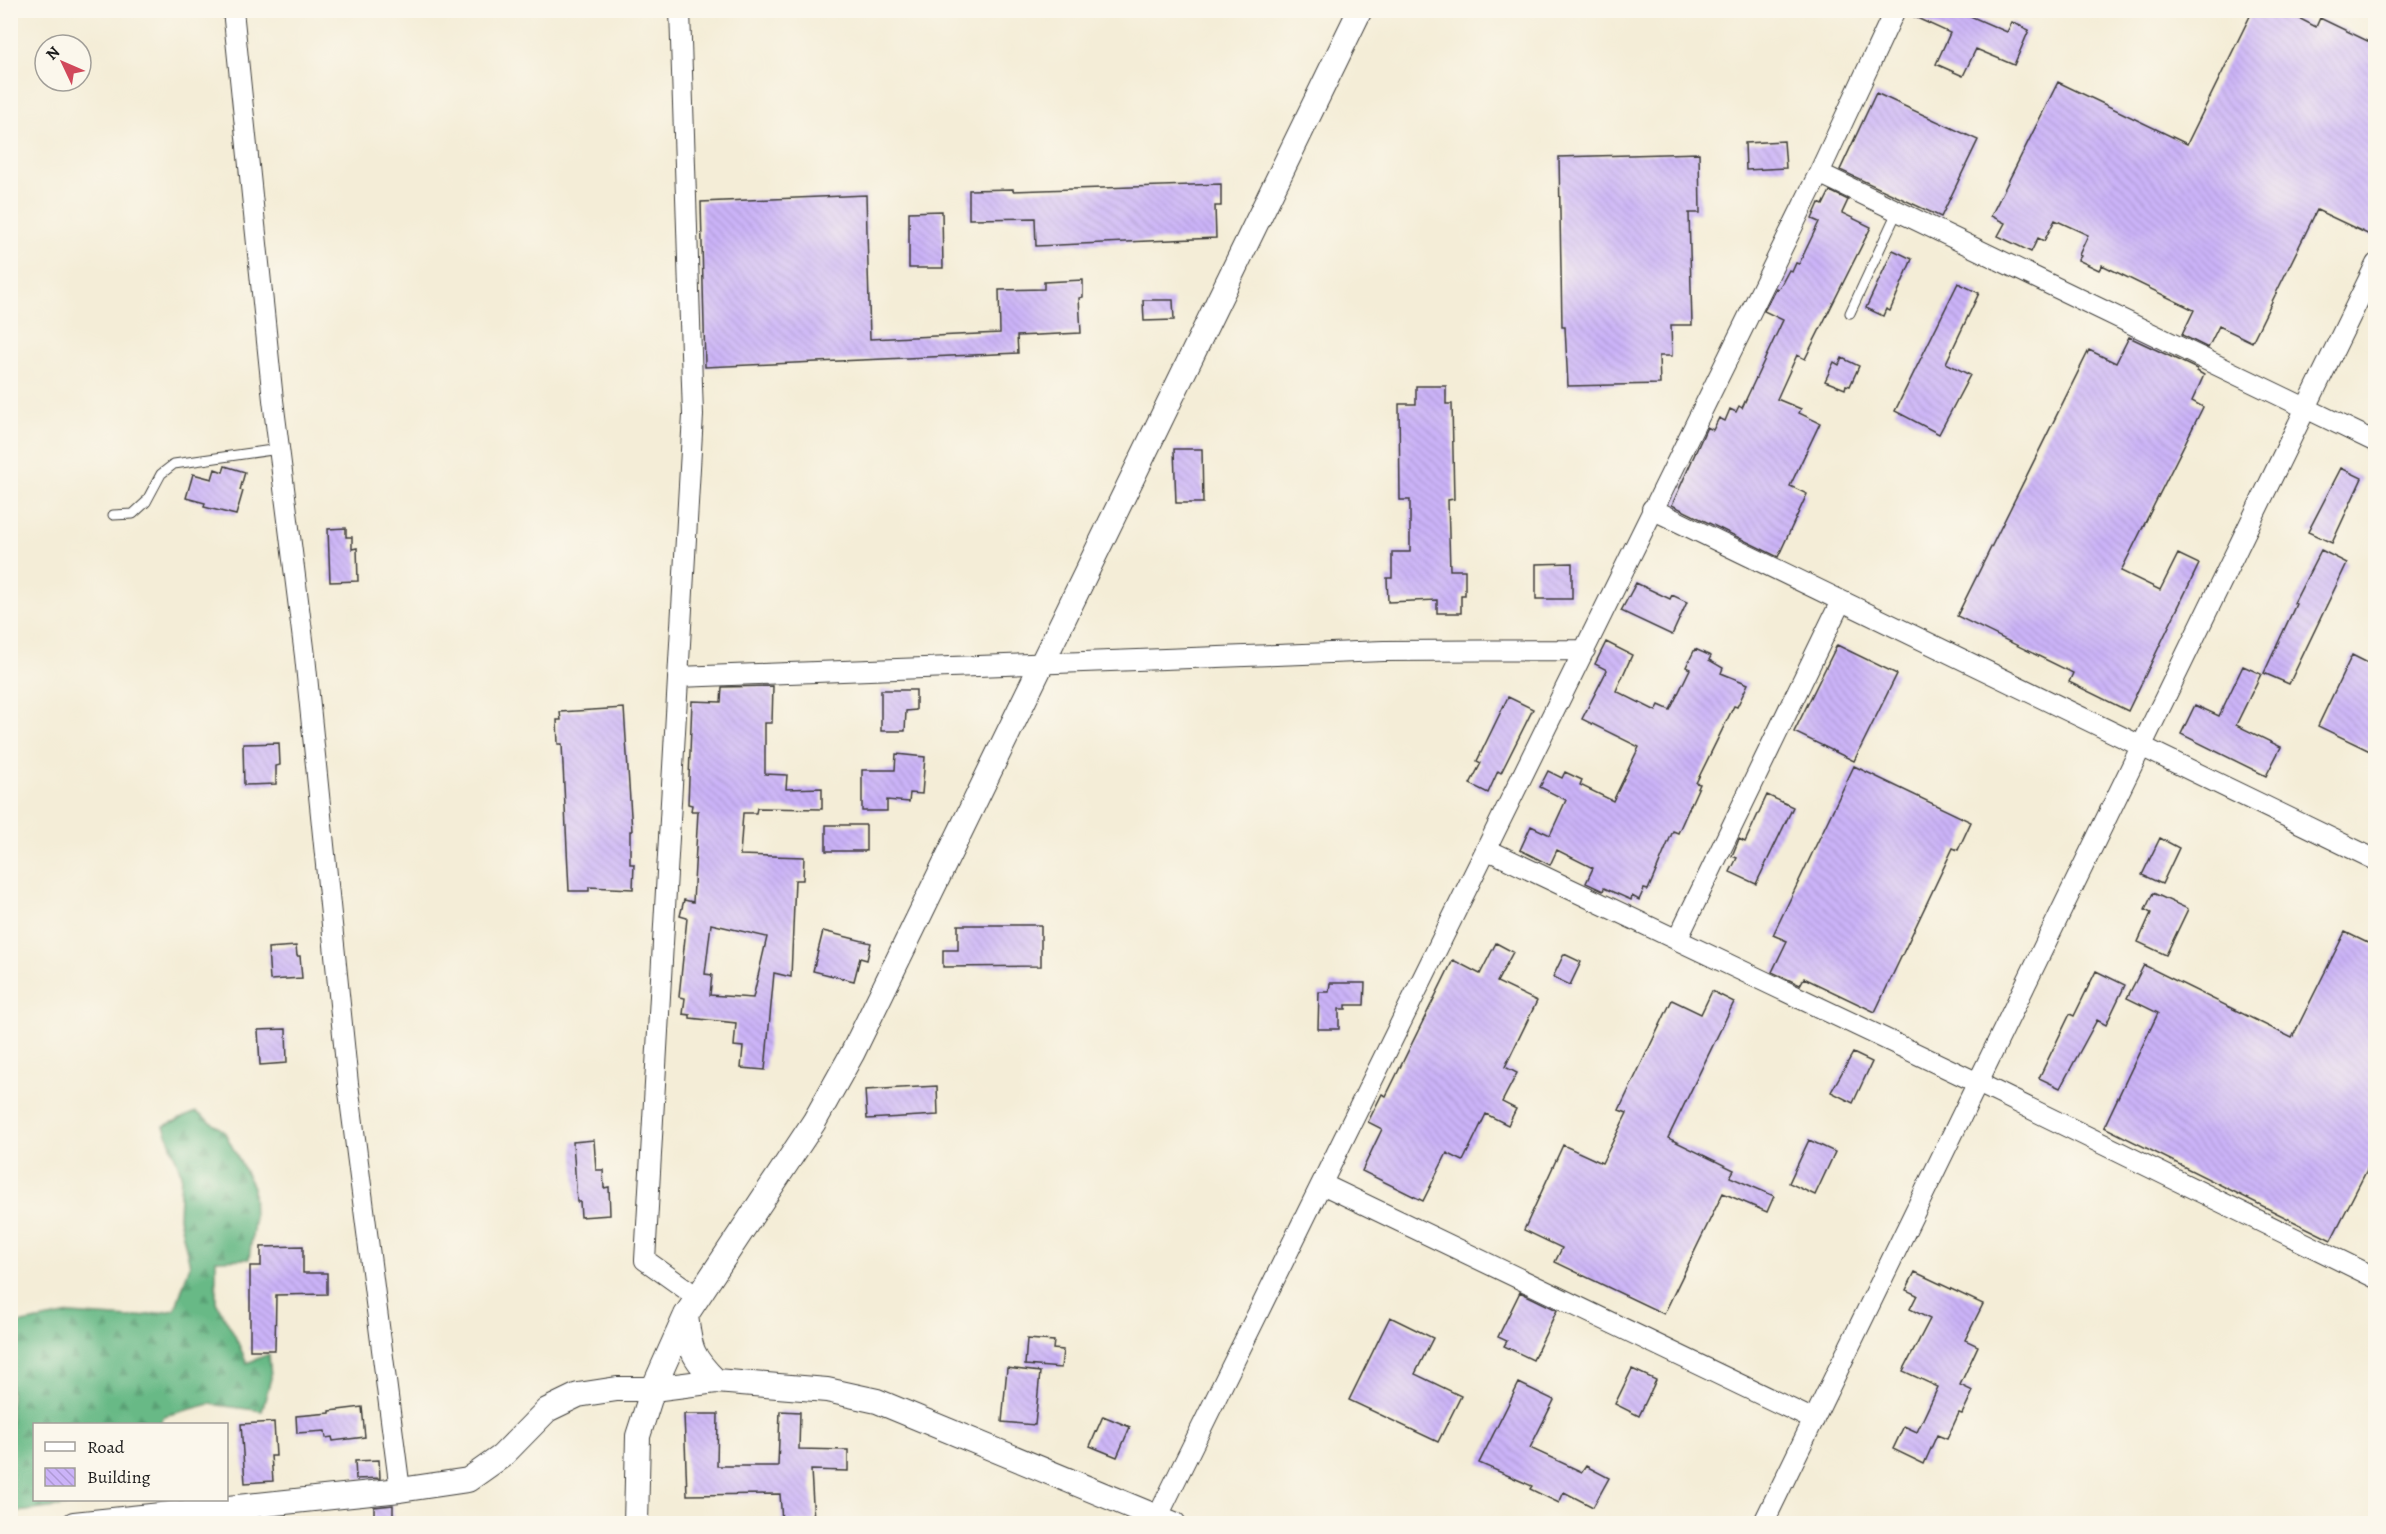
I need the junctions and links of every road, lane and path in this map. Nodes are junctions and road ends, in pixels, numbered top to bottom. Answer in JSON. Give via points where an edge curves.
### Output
{"nodes":[{"id":1,"x":233,"y":10,"type":"edge"},
{"id":2,"x":680,"y":10,"type":"edge"},
{"id":3,"x":1360,"y":10,"type":"edge"},
{"id":4,"x":1895,"y":10,"type":"edge"},
{"id":5,"x":1819,"y":173,"type":"junction"},
{"id":6,"x":1898,"y":212,"type":"junction"},
{"id":7,"x":2376,"y":264,"type":"edge"},
{"id":8,"x":1850,"y":313,"type":"dead end"},
{"id":9,"x":2305,"y":407,"type":"junction"},
{"id":10,"x":2376,"y":442,"type":"edge"},
{"id":11,"x":279,"y":449,"type":"junction"},
{"id":12,"x":1652,"y":509,"type":"junction"},
{"id":13,"x":113,"y":515,"type":"dead end"},
{"id":14,"x":1841,"y":601,"type":"junction"},
{"id":15,"x":1585,"y":650,"type":"junction"},
{"id":16,"x":1040,"y":665,"type":"junction"},
{"id":17,"x":678,"y":677,"type":"junction"},
{"id":18,"x":2142,"y":745,"type":"junction"},
{"id":19,"x":1486,"y":849,"type":"junction"},
{"id":20,"x":2376,"y":860,"type":"edge"},
{"id":21,"x":1677,"y":940,"type":"junction"},
{"id":22,"x":1976,"y":1082,"type":"junction"},
{"id":23,"x":1322,"y":1184,"type":"junction"},
{"id":24,"x":2376,"y":1278,"type":"edge"},
{"id":25,"x":691,"y":1306,"type":"junction"},
{"id":26,"x":716,"y":1381,"type":"junction"},
{"id":27,"x":653,"y":1389,"type":"junction"},
{"id":28,"x":1814,"y":1420,"type":"junction"},
{"id":29,"x":400,"y":1490,"type":"junction"},
{"id":30,"x":1166,"y":1520,"type":"edge"},
{"id":31,"x":74,"y":1524,"type":"edge"},
{"id":32,"x":636,"y":1524,"type":"edge"},
{"id":33,"x":1763,"y":1524,"type":"edge"}],
"edges":[{"from":1,"to":11,"type":"street"},
{"from":2,"to":17,"type":"street","via":[[693,415]]},
{"from":3,"to":16,"type":"street"},
{"from":4,"to":5,"type":"street"},
{"from":5,"to":6,"type":"street"},
{"from":5,"to":12,"type":"street"},
{"from":6,"to":8,"type":"lane"},
{"from":6,"to":9,"type":"street"},
{"from":7,"to":9,"type":"street"},
{"from":9,"to":10,"type":"street"},
{"from":9,"to":18,"type":"street"},
{"from":11,"to":13,"type":"lane","via":[[174,464],[161,474],[146,502],[133,514]]},
{"from":11,"to":29,"type":"street","via":[[305,656],[348,1084]]},
{"from":12,"to":14,"type":"street"},
{"from":12,"to":15,"type":"street"},
{"from":14,"to":18,"type":"street"},
{"from":14,"to":21,"type":"street"},
{"from":15,"to":16,"type":"street","via":[[1384,651]]},
{"from":15,"to":19,"type":"street"},
{"from":16,"to":17,"type":"street"},
{"from":16,"to":25,"type":"street","via":[[852,1054],[814,1122]]},
{"from":17,"to":25,"type":"street","via":[[645,1260]]},
{"from":18,"to":20,"type":"street"},
{"from":18,"to":22,"type":"street"},
{"from":19,"to":21,"type":"street"},
{"from":19,"to":23,"type":"street"},
{"from":21,"to":22,"type":"street"},
{"from":22,"to":24,"type":"street"},
{"from":22,"to":28,"type":"street"},
{"from":23,"to":28,"type":"street"},
{"from":23,"to":30,"type":"street"},
{"from":25,"to":26,"type":"street","via":[[689,1341],[698,1363]]},
{"from":25,"to":27,"type":"street"},
{"from":26,"to":27,"type":"street"},
{"from":26,"to":30,"type":"street","via":[[827,1390],[877,1401]]},
{"from":27,"to":29,"type":"street","via":[[579,1395],[547,1410],[502,1456],[468,1480]]},
{"from":27,"to":32,"type":"street","via":[[639,1436]]},
{"from":28,"to":33,"type":"street"},
{"from":29,"to":31,"type":"street"}]}
